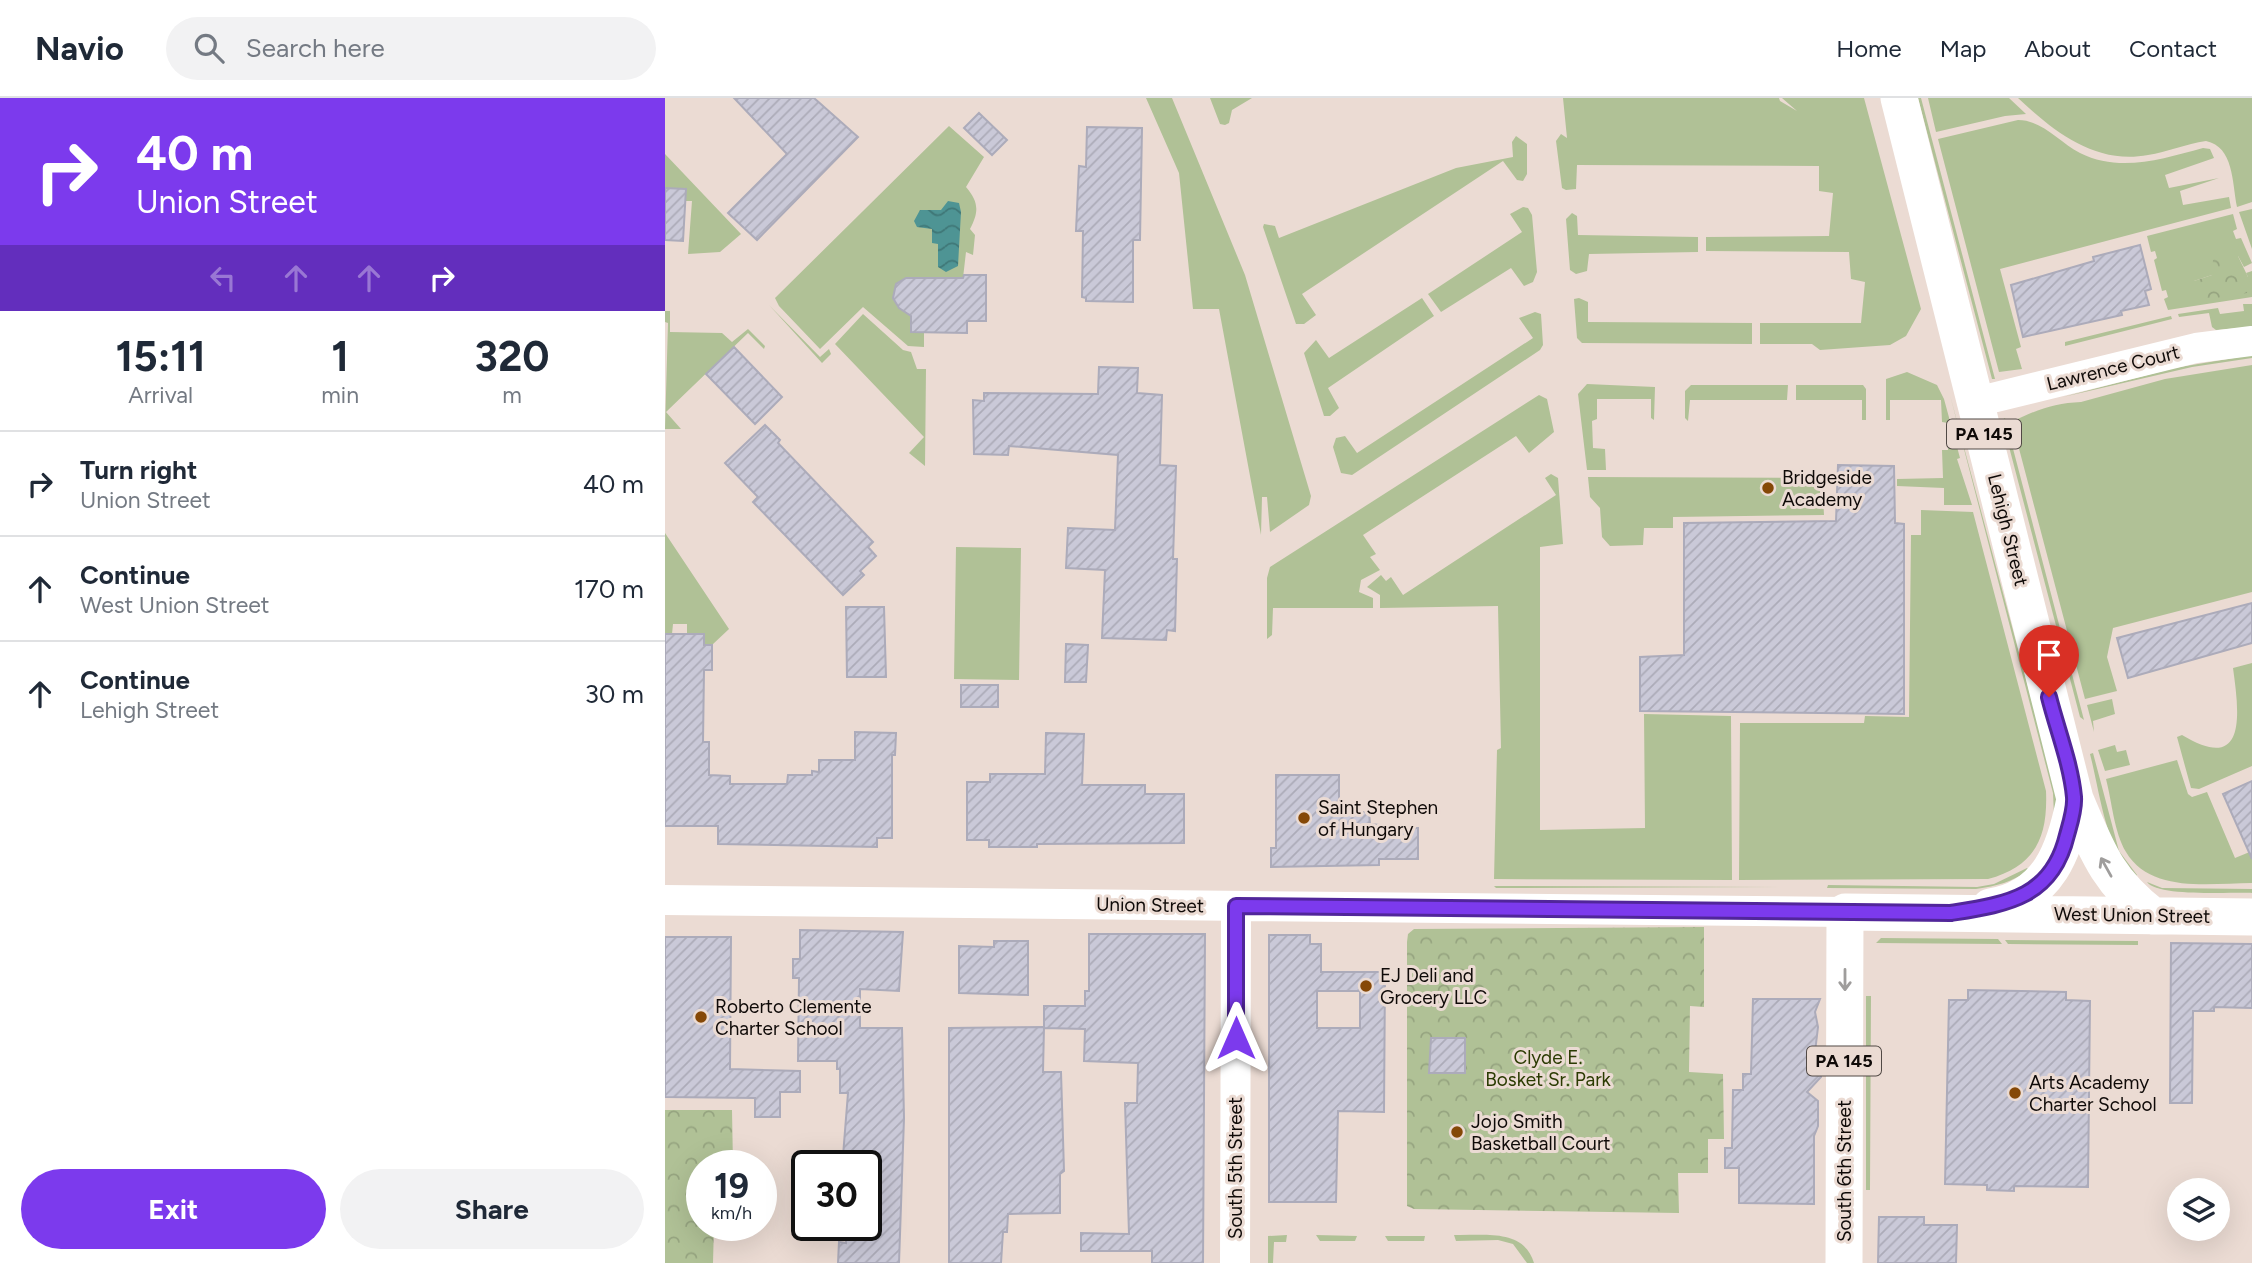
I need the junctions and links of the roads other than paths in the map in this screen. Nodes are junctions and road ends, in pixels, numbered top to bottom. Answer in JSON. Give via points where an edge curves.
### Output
{"nodes":[{"id":1,"x":1902,"y":105,"type":"edge"},
{"id":2,"x":2252,"y":341,"type":"edge"},
{"id":3,"x":1976,"y":402,"type":"junction"},
{"id":4,"x":2075,"y":799,"type":"junction"},
{"id":5,"x":665,"y":900,"type":"edge"},
{"id":6,"x":1236,"y":906,"type":"junction"},
{"id":7,"x":1845,"y":912,"type":"junction"},
{"id":8,"x":1951,"y":913,"type":"junction"},
{"id":9,"x":2153,"y":916,"type":"junction"},
{"id":10,"x":2252,"y":917,"type":"edge"},
{"id":11,"x":1234,"y":1263,"type":"edge"},
{"id":12,"x":1844,"y":1263,"type":"edge"}],
"edges":[{"from":1,"to":3,"type":"main road","name":"Lehigh Street","number":"PA 145"},
{"from":2,"to":3,"type":"street","name":"Lawrence Court","via":[[2196,348]]},
{"from":3,"to":4,"type":"main road","name":"Lehigh Street","number":"PA 145"},
{"from":4,"to":8,"type":"main road","name":"Lehigh Street","number":"PA 145","via":[[2065,845],[2039,886],[2000,905]]},
{"from":9,"to":4,"type":"main road","name":"Lehigh Street","number":"PA 145","one_way":true,"via":[[2128,897],[2108,873]]},
{"from":5,"to":6,"type":"street","name":"Union Street"},
{"from":6,"to":7,"type":"street","name":"Union Street"},
{"from":6,"to":11,"type":"street","name":"South 5th Street"},
{"from":7,"to":8,"type":"main road","name":"West Union Street","number":"PA 145"},
{"from":7,"to":12,"type":"main road","name":"South 6th Street","number":"PA 145","one_way":true},
{"from":8,"to":9,"type":"main road","name":"West Union Street"},
{"from":9,"to":10,"type":"main road","name":"West Union Street"}]}
